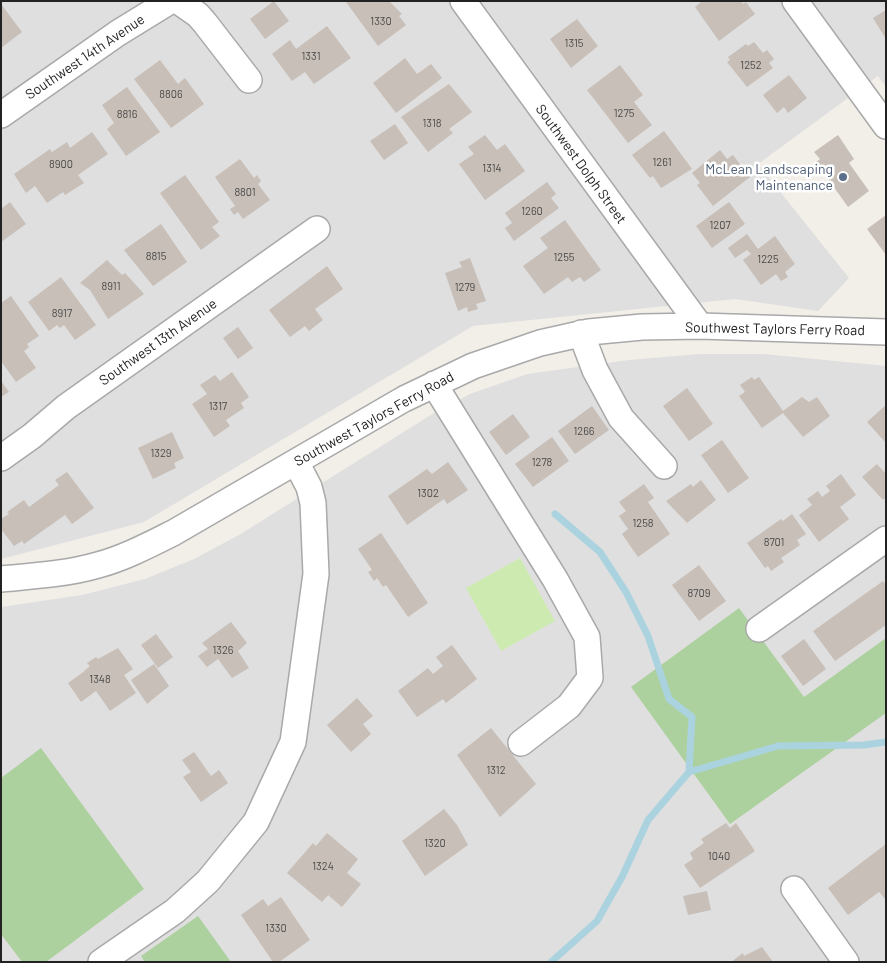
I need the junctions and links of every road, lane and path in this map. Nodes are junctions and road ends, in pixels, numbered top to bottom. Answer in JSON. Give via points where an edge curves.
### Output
{"nodes":[{"id":1,"x":170,"y":1,"type":"edge"},
{"id":2,"x":178,"y":1,"type":"edge"},
{"id":3,"x":463,"y":1,"type":"edge"},
{"id":4,"x":795,"y":1,"type":"edge"},
{"id":5,"x":249,"y":80,"type":"dead end"},
{"id":6,"x":1,"y":115,"type":"edge"},
{"id":7,"x":886,"y":126,"type":"edge"},
{"id":8,"x":317,"y":229,"type":"dead end"},
{"id":9,"x":700,"y":326,"type":"junction"},
{"id":10,"x":886,"y":332,"type":"edge"},
{"id":11,"x":581,"y":334,"type":"junction"},
{"id":12,"x":434,"y":384,"type":"junction"},
{"id":13,"x":1,"y":458,"type":"edge"},
{"id":14,"x":296,"y":462,"type":"junction"},
{"id":15,"x":664,"y":466,"type":"dead end"},
{"id":16,"x":886,"y":540,"type":"edge"},
{"id":17,"x":1,"y":579,"type":"edge"},
{"id":18,"x":759,"y":629,"type":"dead end"},
{"id":19,"x":521,"y":743,"type":"dead end"},
{"id":20,"x":794,"y":889,"type":"dead end"},
{"id":21,"x":101,"y":962,"type":"edge"},
{"id":22,"x":846,"y":962,"type":"edge"}],
"edges":[{"from":1,"to":6,"type":"street","name":"Southwest 14th Avenue","via":[[118,33]]},
{"from":2,"to":5,"type":"street","via":[[206,23]]},
{"from":3,"to":9,"type":"street","name":"Southwest Dolph Street"},
{"from":4,"to":7,"type":"street"},
{"from":8,"to":13,"type":"street","name":"Southwest 13th Avenue","via":[[66,407]]},
{"from":9,"to":10,"type":"street","name":"Southwest Taylors Ferry Road"},
{"from":9,"to":11,"type":"street","name":"Southwest Taylors Ferry Road","via":[[642,327]]},
{"from":11,"to":12,"type":"street","name":"Southwest Taylors Ferry Road","via":[[501,355]]},
{"from":11,"to":15,"type":"street","via":[[595,370],[621,418]]},
{"from":12,"to":14,"type":"street","name":"Southwest Taylors Ferry Road"},
{"from":12,"to":19,"type":"street","via":[[555,578],[587,637],[590,678],[569,706]]},
{"from":14,"to":17,"type":"street","name":"Southwest Taylors Ferry Road","via":[[174,533],[125,555],[75,570]]},
{"from":14,"to":21,"type":"street","via":[[313,503],[316,574],[293,742],[256,822],[208,881],[175,911]]},
{"from":16,"to":18,"type":"street"},
{"from":20,"to":22,"type":"street"}]}
